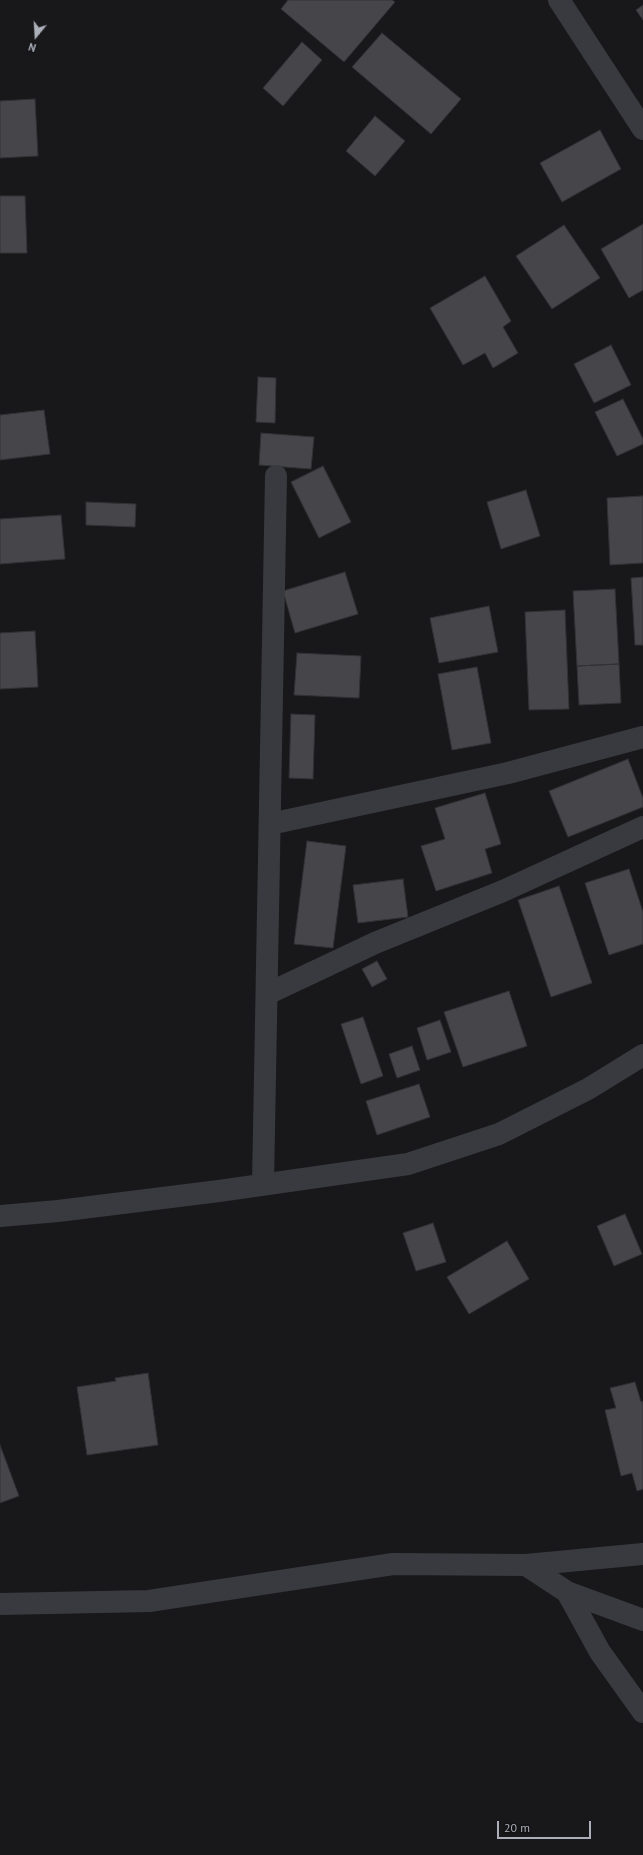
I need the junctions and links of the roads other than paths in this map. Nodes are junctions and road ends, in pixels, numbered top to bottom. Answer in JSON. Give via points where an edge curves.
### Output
{"nodes":[{"id":1,"x":559,"y":0,"type":"edge"},
{"id":2,"x":643,"y":129,"type":"edge"},
{"id":3,"x":276,"y":476,"type":"dead end"},
{"id":4,"x":643,"y":737,"type":"edge"},
{"id":5,"x":270,"y":824,"type":"junction"},
{"id":6,"x":643,"y":828,"type":"edge"},
{"id":7,"x":267,"y":994,"type":"junction"},
{"id":8,"x":643,"y":1055,"type":"edge"},
{"id":9,"x":263,"y":1184,"type":"junction"},
{"id":10,"x":0,"y":1216,"type":"edge"},
{"id":11,"x":643,"y":1554,"type":"edge"},
{"id":12,"x":526,"y":1565,"type":"junction"},
{"id":13,"x":566,"y":1592,"type":"junction"},
{"id":14,"x":0,"y":1604,"type":"edge"},
{"id":15,"x":643,"y":1620,"type":"edge"},
{"id":16,"x":643,"y":1712,"type":"edge"}],
"edges":[{"from":1,"to":2,"type":"street"},
{"from":3,"to":5,"type":"street"},
{"from":4,"to":5,"type":"street","via":[[508,772]]},
{"from":5,"to":7,"type":"street"},
{"from":6,"to":7,"type":"street","via":[[503,891],[375,943]]},
{"from":7,"to":9,"type":"street"},
{"from":8,"to":9,"type":"street","via":[[588,1089],[499,1134],[408,1164]]},
{"from":9,"to":10,"type":"street","via":[[66,1210]]},
{"from":11,"to":12,"type":"street"},
{"from":12,"to":13,"type":"street"},
{"from":12,"to":14,"type":"street","via":[[393,1564],[149,1602]]},
{"from":13,"to":15,"type":"street"},
{"from":13,"to":16,"type":"street","via":[[600,1652]]}]}
